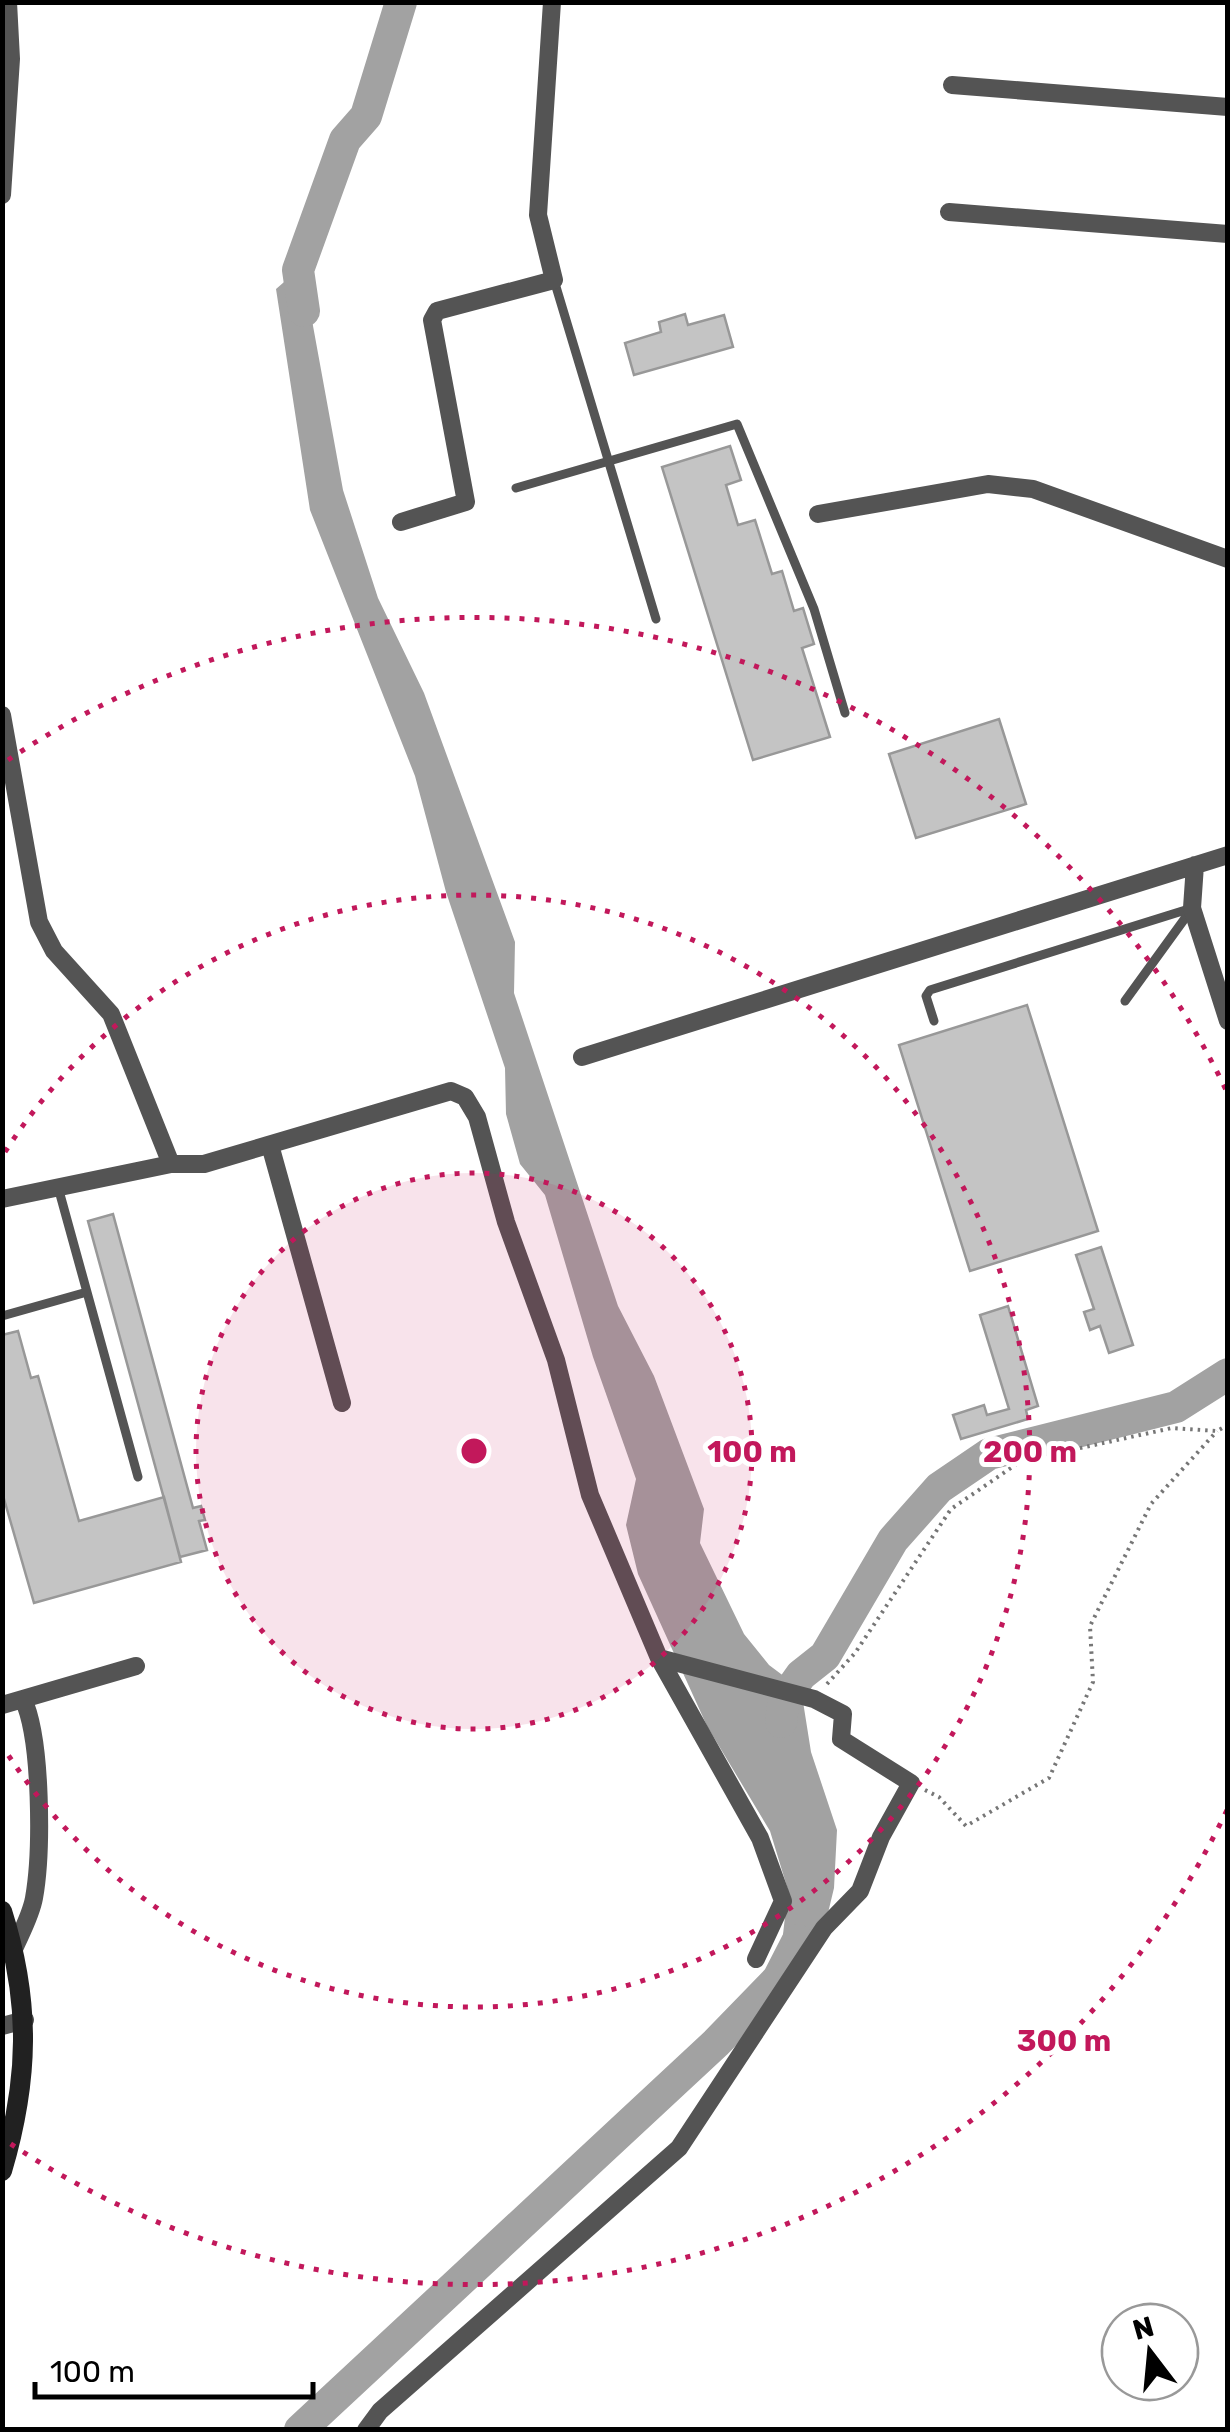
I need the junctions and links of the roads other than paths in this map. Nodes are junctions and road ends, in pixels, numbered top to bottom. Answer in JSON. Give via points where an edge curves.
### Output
{"nodes":[{"id":1,"x":8,"y":2,"type":"edge"},
{"id":2,"x":552,"y":2,"type":"edge"},
{"id":3,"x":952,"y":84,"type":"dead end"},
{"id":4,"x":1228,"y":107,"type":"edge"},
{"id":5,"x":2,"y":196,"type":"edge"},
{"id":6,"x":949,"y":212,"type":"dead end"},
{"id":7,"x":1228,"y":234,"type":"edge"},
{"id":8,"x":554,"y":280,"type":"junction"},
{"id":9,"x":608,"y":461,"type":"junction"},
{"id":10,"x":516,"y":488,"type":"dead end"},
{"id":11,"x":818,"y":514,"type":"dead end"},
{"id":12,"x":401,"y":522,"type":"dead end"},
{"id":13,"x":1228,"y":558,"type":"edge"},
{"id":14,"x":656,"y":619,"type":"dead end"},
{"id":15,"x":844,"y":714,"type":"dead end"},
{"id":16,"x":2,"y":715,"type":"edge"},
{"id":17,"x":1228,"y":855,"type":"edge"},
{"id":18,"x":1195,"y":866,"type":"junction"},
{"id":19,"x":1192,"y":908,"type":"junction"},
{"id":20,"x":1126,"y":1002,"type":"dead end"},
{"id":21,"x":1228,"y":1020,"type":"edge"},
{"id":22,"x":934,"y":1021,"type":"dead end"},
{"id":23,"x":582,"y":1057,"type":"dead end"},
{"id":24,"x":270,"y":1145,"type":"junction"},
{"id":25,"x":171,"y":1164,"type":"junction"},
{"id":26,"x":57,"y":1185,"type":"junction"},
{"id":27,"x":2,"y":1199,"type":"edge"},
{"id":28,"x":87,"y":1292,"type":"junction"},
{"id":29,"x":2,"y":1316,"type":"edge"},
{"id":30,"x":342,"y":1403,"type":"dead end"},
{"id":31,"x":138,"y":1477,"type":"dead end"},
{"id":32,"x":666,"y":1660,"type":"junction"},
{"id":33,"x":136,"y":1666,"type":"dead end"},
{"id":34,"x":23,"y":1700,"type":"junction"},
{"id":35,"x":2,"y":1706,"type":"edge"},
{"id":36,"x":2,"y":1911,"type":"edge"},
{"id":37,"x":14,"y":1949,"type":"junction"},
{"id":38,"x":756,"y":1960,"type":"dead end"},
{"id":39,"x":25,"y":2020,"type":"junction"},
{"id":40,"x":2,"y":2026,"type":"edge"},
{"id":41,"x":2,"y":2171,"type":"edge"},
{"id":42,"x":366,"y":2430,"type":"edge"}],
"edges":[{"from":1,"to":5,"type":"street"},
{"from":2,"to":8,"type":"street","via":[[538,215]]},
{"from":3,"to":4,"type":"street"},
{"from":6,"to":7,"type":"street"},
{"from":8,"to":9,"type":"lane"},
{"from":8,"to":12,"type":"street","via":[[436,311],[432,320],[466,502]]},
{"from":9,"to":10,"type":"lane"},
{"from":9,"to":14,"type":"lane"},
{"from":9,"to":15,"type":"lane","via":[[738,424],[814,609]]},
{"from":11,"to":13,"type":"street","via":[[988,484],[1018,487]]},
{"from":16,"to":25,"type":"street","via":[[39,922],[54,951],[111,1014]]},
{"from":17,"to":18,"type":"street"},
{"from":18,"to":19,"type":"street"},
{"from":18,"to":23,"type":"street"},
{"from":19,"to":20,"type":"lane"},
{"from":19,"to":21,"type":"street"},
{"from":19,"to":22,"type":"lane","via":[[930,990]]},
{"from":24,"to":25,"type":"street","via":[[204,1164]]},
{"from":24,"to":30,"type":"street"},
{"from":24,"to":32,"type":"street","via":[[451,1091],[465,1097],[556,1360],[590,1496]]},
{"from":25,"to":26,"type":"street"},
{"from":26,"to":27,"type":"street"},
{"from":26,"to":28,"type":"lane"},
{"from":28,"to":29,"type":"lane"},
{"from":28,"to":31,"type":"lane"},
{"from":32,"to":38,"type":"street","via":[[760,1838],[783,1901]]},
{"from":32,"to":42,"type":"street","via":[[813,1699],[843,1714],[840,1739],[911,1783],[860,1891],[824,1928],[680,2148]]},
{"from":33,"to":34,"type":"street"},
{"from":34,"to":35,"type":"street"},
{"from":34,"to":37,"type":"street","via":[[38,1756],[34,1900]]},
{"from":36,"to":37,"type":"street"},
{"from":37,"to":39,"type":"street"},
{"from":39,"to":40,"type":"street"},
{"from":39,"to":41,"type":"street","via":[[21,2107]]}]}
